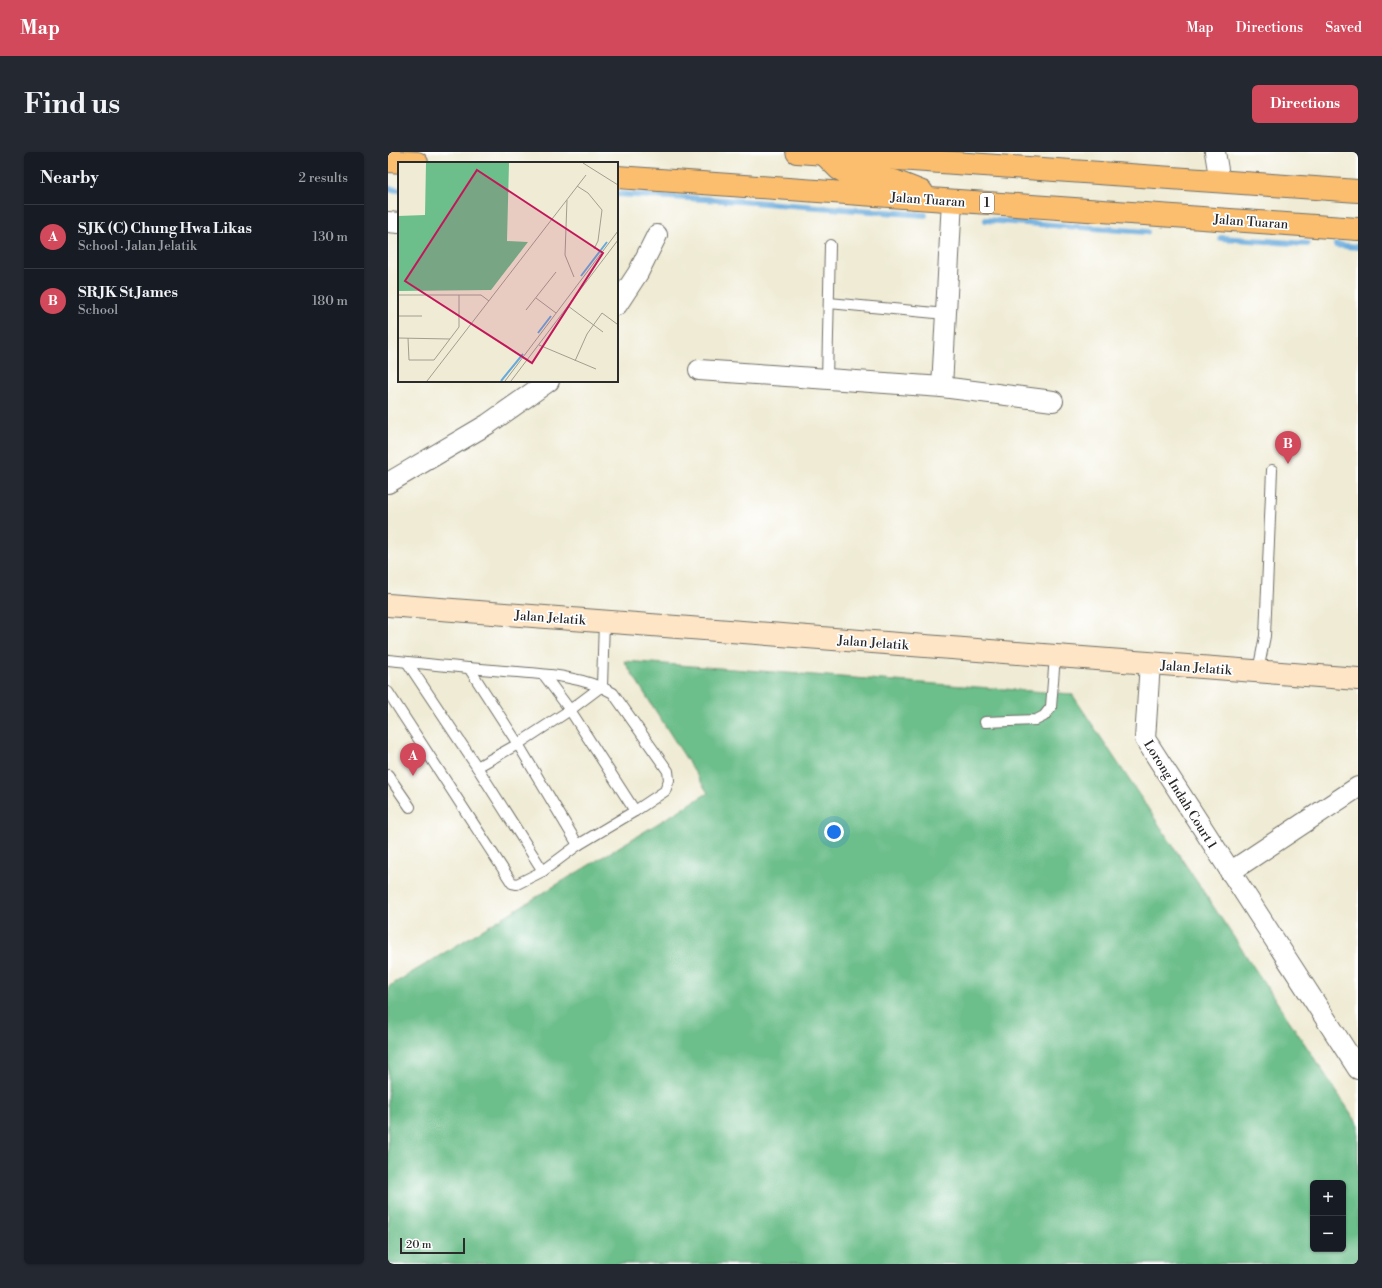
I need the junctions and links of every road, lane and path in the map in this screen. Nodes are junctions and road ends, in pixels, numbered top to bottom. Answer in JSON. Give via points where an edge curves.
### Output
{"nodes":[{"id":1,"x":798,"y":152,"type":"edge"},
{"id":2,"x":1215,"y":152,"type":"edge"},
{"id":3,"x":824,"y":154,"type":"junction"},
{"id":4,"x":863,"y":154,"type":"edge"},
{"id":5,"x":388,"y":161,"type":"edge"},
{"id":6,"x":402,"y":162,"type":"edge"},
{"id":7,"x":618,"y":177,"type":"edge"},
{"id":8,"x":1220,"y":182,"type":"junction"},
{"id":9,"x":1358,"y":191,"type":"edge"},
{"id":10,"x":949,"y":200,"type":"junction"},
{"id":11,"x":388,"y":222,"type":"edge"},
{"id":12,"x":398,"y":223,"type":"edge"},
{"id":13,"x":1358,"y":229,"type":"edge"},
{"id":14,"x":657,"y":235,"type":"dead end"},
{"id":15,"x":830,"y":245,"type":"dead end"},
{"id":16,"x":618,"y":303,"type":"edge"},
{"id":17,"x":829,"y":303,"type":"junction"},
{"id":18,"x":946,"y":314,"type":"junction"},
{"id":19,"x":699,"y":370,"type":"dead end"},
{"id":20,"x":827,"y":380,"type":"junction"},
{"id":21,"x":548,"y":382,"type":"edge"},
{"id":22,"x":942,"y":387,"type":"junction"},
{"id":23,"x":1054,"y":401,"type":"dead end"},
{"id":24,"x":1272,"y":470,"type":"dead end"},
{"id":25,"x":388,"y":483,"type":"edge"},
{"id":26,"x":388,"y":605,"type":"edge"},
{"id":27,"x":604,"y":621,"type":"junction"},
{"id":28,"x":1055,"y":656,"type":"junction"},
{"id":29,"x":388,"y":660,"type":"edge"},
{"id":30,"x":407,"y":662,"type":"junction"},
{"id":31,"x":1150,"y":663,"type":"junction"},
{"id":32,"x":469,"y":668,"type":"junction"},
{"id":33,"x":1258,"y":671,"type":"junction"},
{"id":34,"x":544,"y":675,"type":"junction"},
{"id":35,"x":1358,"y":679,"type":"edge"},
{"id":36,"x":602,"y":686,"type":"junction"},
{"id":37,"x":388,"y":692,"type":"edge"},
{"id":38,"x":570,"y":710,"type":"junction"},
{"id":39,"x":985,"y":722,"type":"dead end"},
{"id":40,"x":518,"y":744,"type":"junction"},
{"id":41,"x":477,"y":767,"type":"junction"},
{"id":42,"x":388,"y":775,"type":"edge"},
{"id":43,"x":1358,"y":787,"type":"edge"},
{"id":44,"x":410,"y":807,"type":"dead end"},
{"id":45,"x":635,"y":811,"type":"junction"},
{"id":46,"x":578,"y":845,"type":"junction"},
{"id":47,"x":543,"y":870,"type":"junction"},
{"id":48,"x":1230,"y":872,"type":"junction"},
{"id":49,"x":1358,"y":1069,"type":"edge"}],
"edges":[{"from":1,"to":3,"type":"main road"},
{"from":2,"to":8,"type":"street"},
{"from":3,"to":4,"type":"main road"},
{"from":3,"to":10,"type":"main road","via":[[845,172],[894,181]]},
{"from":4,"to":8,"type":"main road"},
{"from":5,"to":6,"type":"main road"},
{"from":7,"to":10,"type":"main road","name":"Jalan Tuaran","number":"1"},
{"from":8,"to":9,"type":"main road"},
{"from":10,"to":13,"type":"main road","name":"Jalan Tuaran","number":"1"},
{"from":10,"to":18,"type":"street"},
{"from":11,"to":12,"type":"street"},
{"from":14,"to":16,"type":"street"},
{"from":15,"to":17,"type":"lane"},
{"from":17,"to":18,"type":"lane"},
{"from":17,"to":20,"type":"lane"},
{"from":18,"to":22,"type":"street"},
{"from":19,"to":20,"type":"street"},
{"from":20,"to":22,"type":"street"},
{"from":21,"to":25,"type":"street","via":[[488,424]]},
{"from":22,"to":23,"type":"street"},
{"from":24,"to":33,"type":"lane","via":[[1265,636]]},
{"from":26,"to":27,"type":"street","name":"Jalan Jelatik"},
{"from":27,"to":28,"type":"street","name":"Jalan Jelatik"},
{"from":27,"to":36,"type":"lane"},
{"from":28,"to":31,"type":"street","name":"Jalan Jelatik"},
{"from":28,"to":39,"type":"lane","via":[[1051,707],[1044,716],[1036,720]]},
{"from":29,"to":30,"type":"lane"},
{"from":30,"to":32,"type":"lane"},
{"from":30,"to":41,"type":"lane"},
{"from":31,"to":33,"type":"street","name":"Jalan Jelatik"},
{"from":31,"to":48,"type":"street","name":"Lorong Indah Court 1","via":[[1145,739]]},
{"from":32,"to":34,"type":"lane"},
{"from":32,"to":40,"type":"lane"},
{"from":33,"to":35,"type":"street","name":"Jalan Jelatik"},
{"from":34,"to":36,"type":"lane"},
{"from":34,"to":38,"type":"lane"},
{"from":36,"to":38,"type":"lane"},
{"from":36,"to":45,"type":"lane","via":[[613,693],[668,770],[669,780],[665,791]]},
{"from":37,"to":47,"type":"lane","via":[[512,883],[517,884]]},
{"from":38,"to":40,"type":"lane"},
{"from":38,"to":45,"type":"lane"},
{"from":40,"to":41,"type":"lane"},
{"from":40,"to":46,"type":"lane"},
{"from":41,"to":47,"type":"lane"},
{"from":42,"to":44,"type":"lane"},
{"from":43,"to":48,"type":"street"},
{"from":45,"to":46,"type":"lane"},
{"from":46,"to":47,"type":"lane"},
{"from":48,"to":49,"type":"street","name":"Lorong Indah Court 1"}]}
